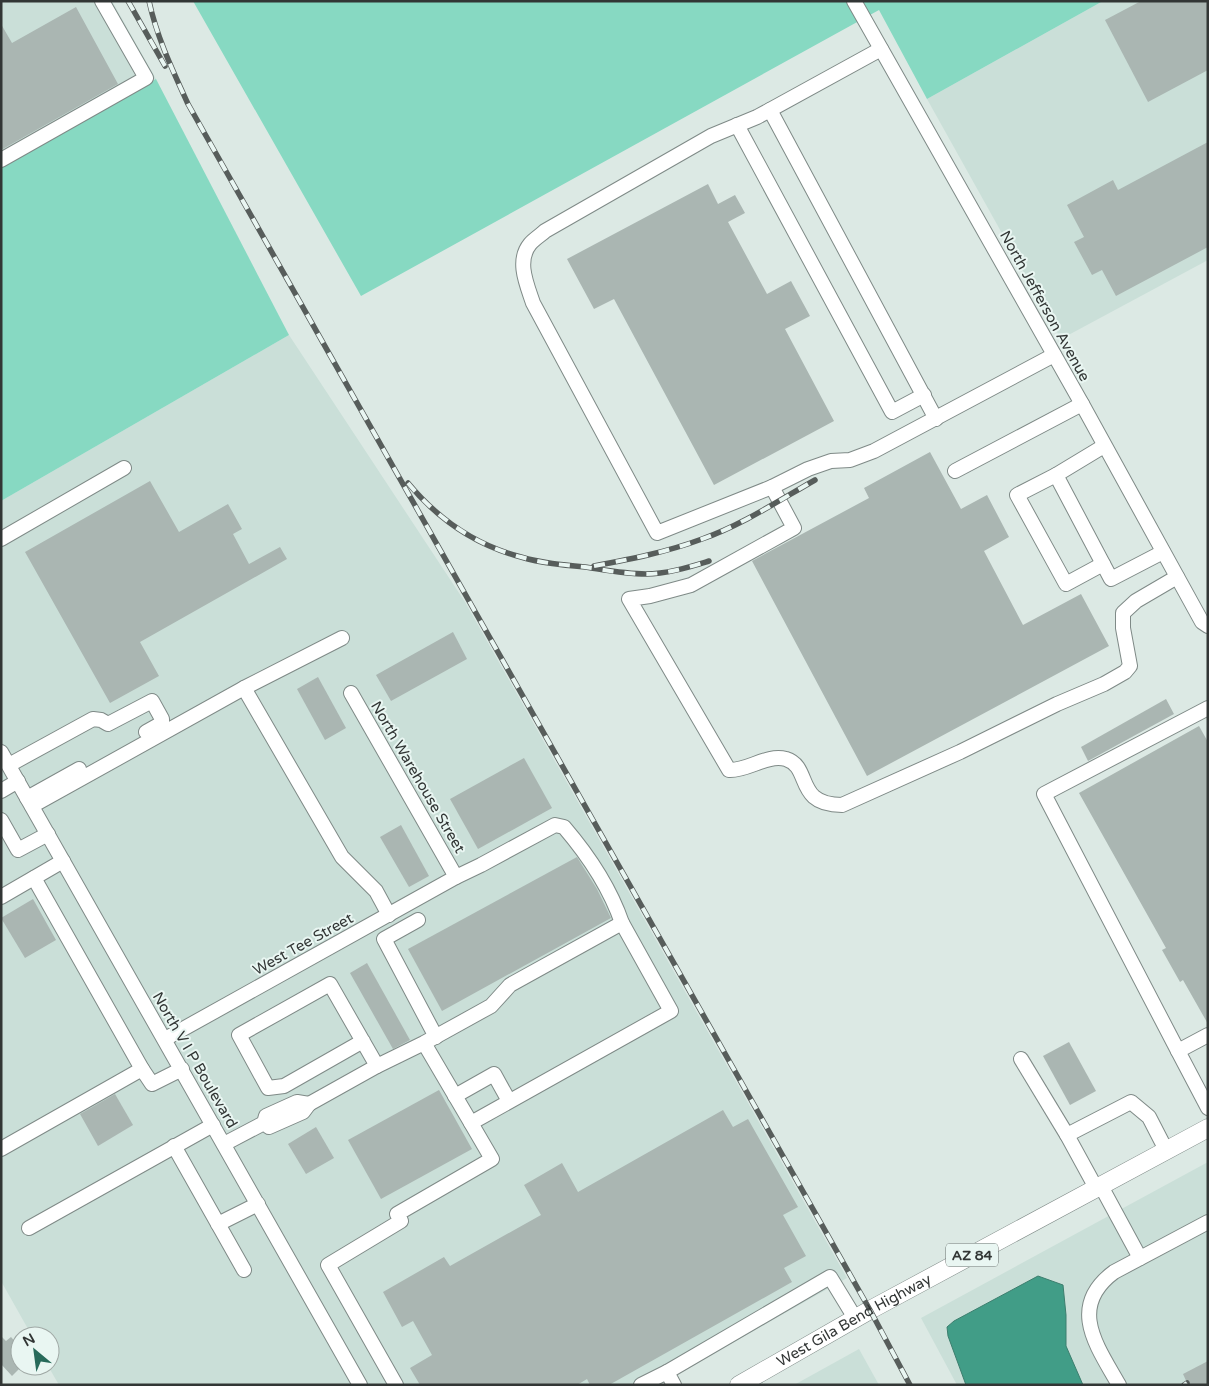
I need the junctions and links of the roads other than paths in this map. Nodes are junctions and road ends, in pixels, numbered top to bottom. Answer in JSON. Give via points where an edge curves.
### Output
{"nodes":[{"id":1,"x":102,"y":1,"type":"edge"},
{"id":2,"x":854,"y":1,"type":"edge"},
{"id":3,"x":881,"y":49,"type":"junction"},
{"id":4,"x":770,"y":110,"type":"junction"},
{"id":5,"x":737,"y":125,"type":"junction"},
{"id":6,"x":1,"y":160,"type":"edge"},
{"id":7,"x":1054,"y":355,"type":"junction"},
{"id":8,"x":924,"y":395,"type":"junction"},
{"id":9,"x":1082,"y":404,"type":"junction"},
{"id":10,"x":936,"y":419,"type":"junction"},
{"id":11,"x":1104,"y":446,"type":"junction"},
{"id":12,"x":124,"y":468,"type":"dead end"},
{"id":13,"x":954,"y":471,"type":"dead end"},
{"id":14,"x":1056,"y":475,"type":"junction"},
{"id":15,"x":772,"y":487,"type":"junction"},
{"id":16,"x":1,"y":539,"type":"edge"},
{"id":17,"x":1163,"y":552,"type":"junction"},
{"id":18,"x":1103,"y":564,"type":"junction"},
{"id":19,"x":1177,"y":576,"type":"junction"},
{"id":20,"x":1208,"y":626,"type":"edge"},
{"id":21,"x":342,"y":638,"type":"dead end"},
{"id":22,"x":244,"y":688,"type":"junction"},
{"id":23,"x":351,"y":693,"type":"dead end"},
{"id":24,"x":1208,"y":708,"type":"edge"},
{"id":25,"x":1,"y":752,"type":"edge"},
{"id":26,"x":9,"y":765,"type":"junction"},
{"id":27,"x":18,"y":781,"type":"junction"},
{"id":28,"x":1,"y":791,"type":"edge"},
{"id":29,"x":30,"y":802,"type":"junction"},
{"id":30,"x":1,"y":820,"type":"edge"},
{"id":31,"x":48,"y":834,"type":"junction"},
{"id":32,"x":63,"y":861,"type":"junction"},
{"id":33,"x":456,"y":877,"type":"junction"},
{"id":34,"x":34,"y":878,"type":"junction"},
{"id":35,"x":1,"y":897,"type":"edge"},
{"id":36,"x":389,"y":914,"type":"junction"},
{"id":37,"x":418,"y":920,"type":"dead end"},
{"id":38,"x":622,"y":923,"type":"junction"},
{"id":39,"x":1208,"y":1035,"type":"edge"},
{"id":40,"x":165,"y":1039,"type":"junction"},
{"id":41,"x":430,"y":1040,"type":"junction"},
{"id":42,"x":363,"y":1041,"type":"junction"},
{"id":43,"x":1178,"y":1051,"type":"junction"},
{"id":44,"x":1021,"y":1059,"type":"dead end"},
{"id":45,"x":377,"y":1066,"type":"junction"},
{"id":46,"x":142,"y":1069,"type":"junction"},
{"id":47,"x":182,"y":1069,"type":"junction"},
{"id":48,"x":455,"y":1096,"type":"junction"},
{"id":49,"x":509,"y":1101,"type":"junction"},
{"id":50,"x":1208,"y":1108,"type":"edge"},
{"id":51,"x":471,"y":1124,"type":"junction"},
{"id":52,"x":213,"y":1125,"type":"junction"},
{"id":53,"x":1208,"y":1128,"type":"edge"},
{"id":54,"x":1068,"y":1135,"type":"junction"},
{"id":55,"x":224,"y":1144,"type":"junction"},
{"id":56,"x":174,"y":1146,"type":"junction"},
{"id":57,"x":1,"y":1149,"type":"edge"},
{"id":58,"x":1166,"y":1150,"type":"junction"},
{"id":59,"x":1099,"y":1187,"type":"junction"},
{"id":60,"x":258,"y":1204,"type":"junction"},
{"id":61,"x":1208,"y":1222,"type":"edge"},
{"id":62,"x":218,"y":1224,"type":"junction"},
{"id":63,"x":29,"y":1228,"type":"dead end"},
{"id":64,"x":1140,"y":1258,"type":"junction"},
{"id":65,"x":244,"y":1270,"type":"dead end"},
{"id":66,"x":856,"y":1318,"type":"junction"},
{"id":67,"x":666,"y":1372,"type":"junction"},
{"id":68,"x":360,"y":1385,"type":"edge"},
{"id":69,"x":396,"y":1385,"type":"edge"},
{"id":70,"x":641,"y":1385,"type":"edge"},
{"id":71,"x":674,"y":1385,"type":"edge"},
{"id":72,"x":740,"y":1385,"type":"edge"},
{"id":73,"x":1119,"y":1385,"type":"edge"}],
"edges":[{"from":1,"to":6,"type":"street","via":[[146,78]]},
{"from":2,"to":3,"type":"street","name":"North Jefferson Avenue"},
{"from":3,"to":4,"type":"street"},
{"from":3,"to":7,"type":"street","name":"North Jefferson Avenue"},
{"from":4,"to":5,"type":"street"},
{"from":4,"to":8,"type":"street"},
{"from":5,"to":8,"type":"street","via":[[892,412]]},
{"from":5,"to":15,"type":"street","via":[[711,136],[546,231],[530,244],[523,260],[525,280],[534,303],[657,533]]},
{"from":7,"to":9,"type":"street","name":"North Jefferson Avenue"},
{"from":7,"to":10,"type":"street"},
{"from":8,"to":10,"type":"street"},
{"from":9,"to":11,"type":"street","name":"North Jefferson Avenue"},
{"from":9,"to":13,"type":"street"},
{"from":10,"to":15,"type":"street","via":[[874,452],[850,460],[831,461]]},
{"from":11,"to":14,"type":"street"},
{"from":11,"to":17,"type":"street","name":"North Jefferson Avenue"},
{"from":12,"to":16,"type":"street"},
{"from":14,"to":18,"type":"street"},
{"from":14,"to":18,"type":"street","via":[[1017,495],[1066,584]]},
{"from":15,"to":19,"type":"street","via":[[794,528],[691,585],[629,599],[729,770],[738,771],[776,758],[788,760],[798,769],[810,794],[828,805],[842,805],[1125,672],[1130,666],[1123,613],[1136,601]]},
{"from":17,"to":18,"type":"street","via":[[1111,579]]},
{"from":17,"to":19,"type":"street","name":"North Jefferson Avenue"},
{"from":19,"to":20,"type":"street","name":"North Jefferson Avenue","via":[[1202,622]]},
{"from":21,"to":22,"type":"street"},
{"from":22,"to":29,"type":"street"},
{"from":22,"to":36,"type":"street","via":[[342,857],[376,891]]},
{"from":23,"to":33,"type":"street","name":"North Warehouse Street"},
{"from":24,"to":43,"type":"street","via":[[1044,794]]},
{"from":25,"to":26,"type":"street","name":"North V I P Boulevard"},
{"from":26,"to":27,"type":"street","name":"North V I P Boulevard"},
{"from":26,"to":29,"type":"street","via":[[93,719],[108,724],[148,702],[154,704],[162,723]]},
{"from":27,"to":28,"type":"street"},
{"from":27,"to":29,"type":"street","name":"North V I P Boulevard"},
{"from":29,"to":31,"type":"street","name":"North V I P Boulevard"},
{"from":30,"to":31,"type":"street","via":[[18,850]]},
{"from":31,"to":32,"type":"street","name":"North V I P Boulevard"},
{"from":32,"to":34,"type":"street"},
{"from":32,"to":40,"type":"street","name":"North V I P Boulevard"},
{"from":33,"to":36,"type":"street","name":"West Tee Street"},
{"from":33,"to":38,"type":"street","name":"West Tee Street","via":[[555,825],[564,827],[615,902]]},
{"from":34,"to":35,"type":"street"},
{"from":34,"to":46,"type":"street"},
{"from":36,"to":40,"type":"street","name":"West Tee Street"},
{"from":37,"to":41,"type":"street","via":[[384,939]]},
{"from":38,"to":41,"type":"street","via":[[510,985],[491,1006]]},
{"from":38,"to":49,"type":"street","name":"West Tee Street","via":[[671,1011]]},
{"from":39,"to":43,"type":"street"},
{"from":40,"to":47,"type":"street","name":"North V I P Boulevard"},
{"from":41,"to":45,"type":"street"},
{"from":41,"to":48,"type":"street"},
{"from":42,"to":42,"type":"street","via":[[330,984],[239,1035],[268,1088],[284,1086]]},
{"from":42,"to":45,"type":"street"},
{"from":43,"to":50,"type":"street"},
{"from":44,"to":54,"type":"street"},
{"from":45,"to":55,"type":"street","via":[[309,1104],[303,1112],[269,1127],[264,1123]]},
{"from":46,"to":47,"type":"street","via":[[152,1084]]},
{"from":46,"to":57,"type":"street"},
{"from":47,"to":52,"type":"street","name":"North V I P Boulevard"},
{"from":48,"to":49,"type":"street","via":[[494,1074]]},
{"from":48,"to":51,"type":"street"},
{"from":49,"to":51,"type":"street"},
{"from":51,"to":69,"type":"street","via":[[492,1159],[397,1214],[401,1221],[328,1265]]},
{"from":52,"to":55,"type":"street","name":"North V I P Boulevard"},
{"from":52,"to":56,"type":"street"},
{"from":53,"to":58,"type":"main road","name":"West Gila Bend Highway","number":"AZ 84"},
{"from":54,"to":58,"type":"street","via":[[1131,1102],[1149,1118]]},
{"from":54,"to":59,"type":"street"},
{"from":55,"to":60,"type":"street","name":"North V I P Boulevard"},
{"from":56,"to":62,"type":"street"},
{"from":56,"to":63,"type":"street"},
{"from":58,"to":59,"type":"main road","name":"West Gila Bend Highway","number":"AZ 84"},
{"from":59,"to":64,"type":"street"},
{"from":59,"to":66,"type":"main road","name":"West Gila Bend Highway","number":"AZ 84"},
{"from":60,"to":62,"type":"street"},
{"from":60,"to":68,"type":"street","name":"North V I P Boulevard"},
{"from":61,"to":64,"type":"street"},
{"from":62,"to":65,"type":"street"},
{"from":64,"to":73,"type":"street","via":[[1103,1280],[1094,1292],[1088,1316],[1094,1340]]},
{"from":66,"to":67,"type":"street","via":[[830,1277]]},
{"from":66,"to":72,"type":"main road","name":"West Gila Bend Highway","number":"AZ 84"},
{"from":67,"to":70,"type":"street"},
{"from":67,"to":71,"type":"street"}]}
